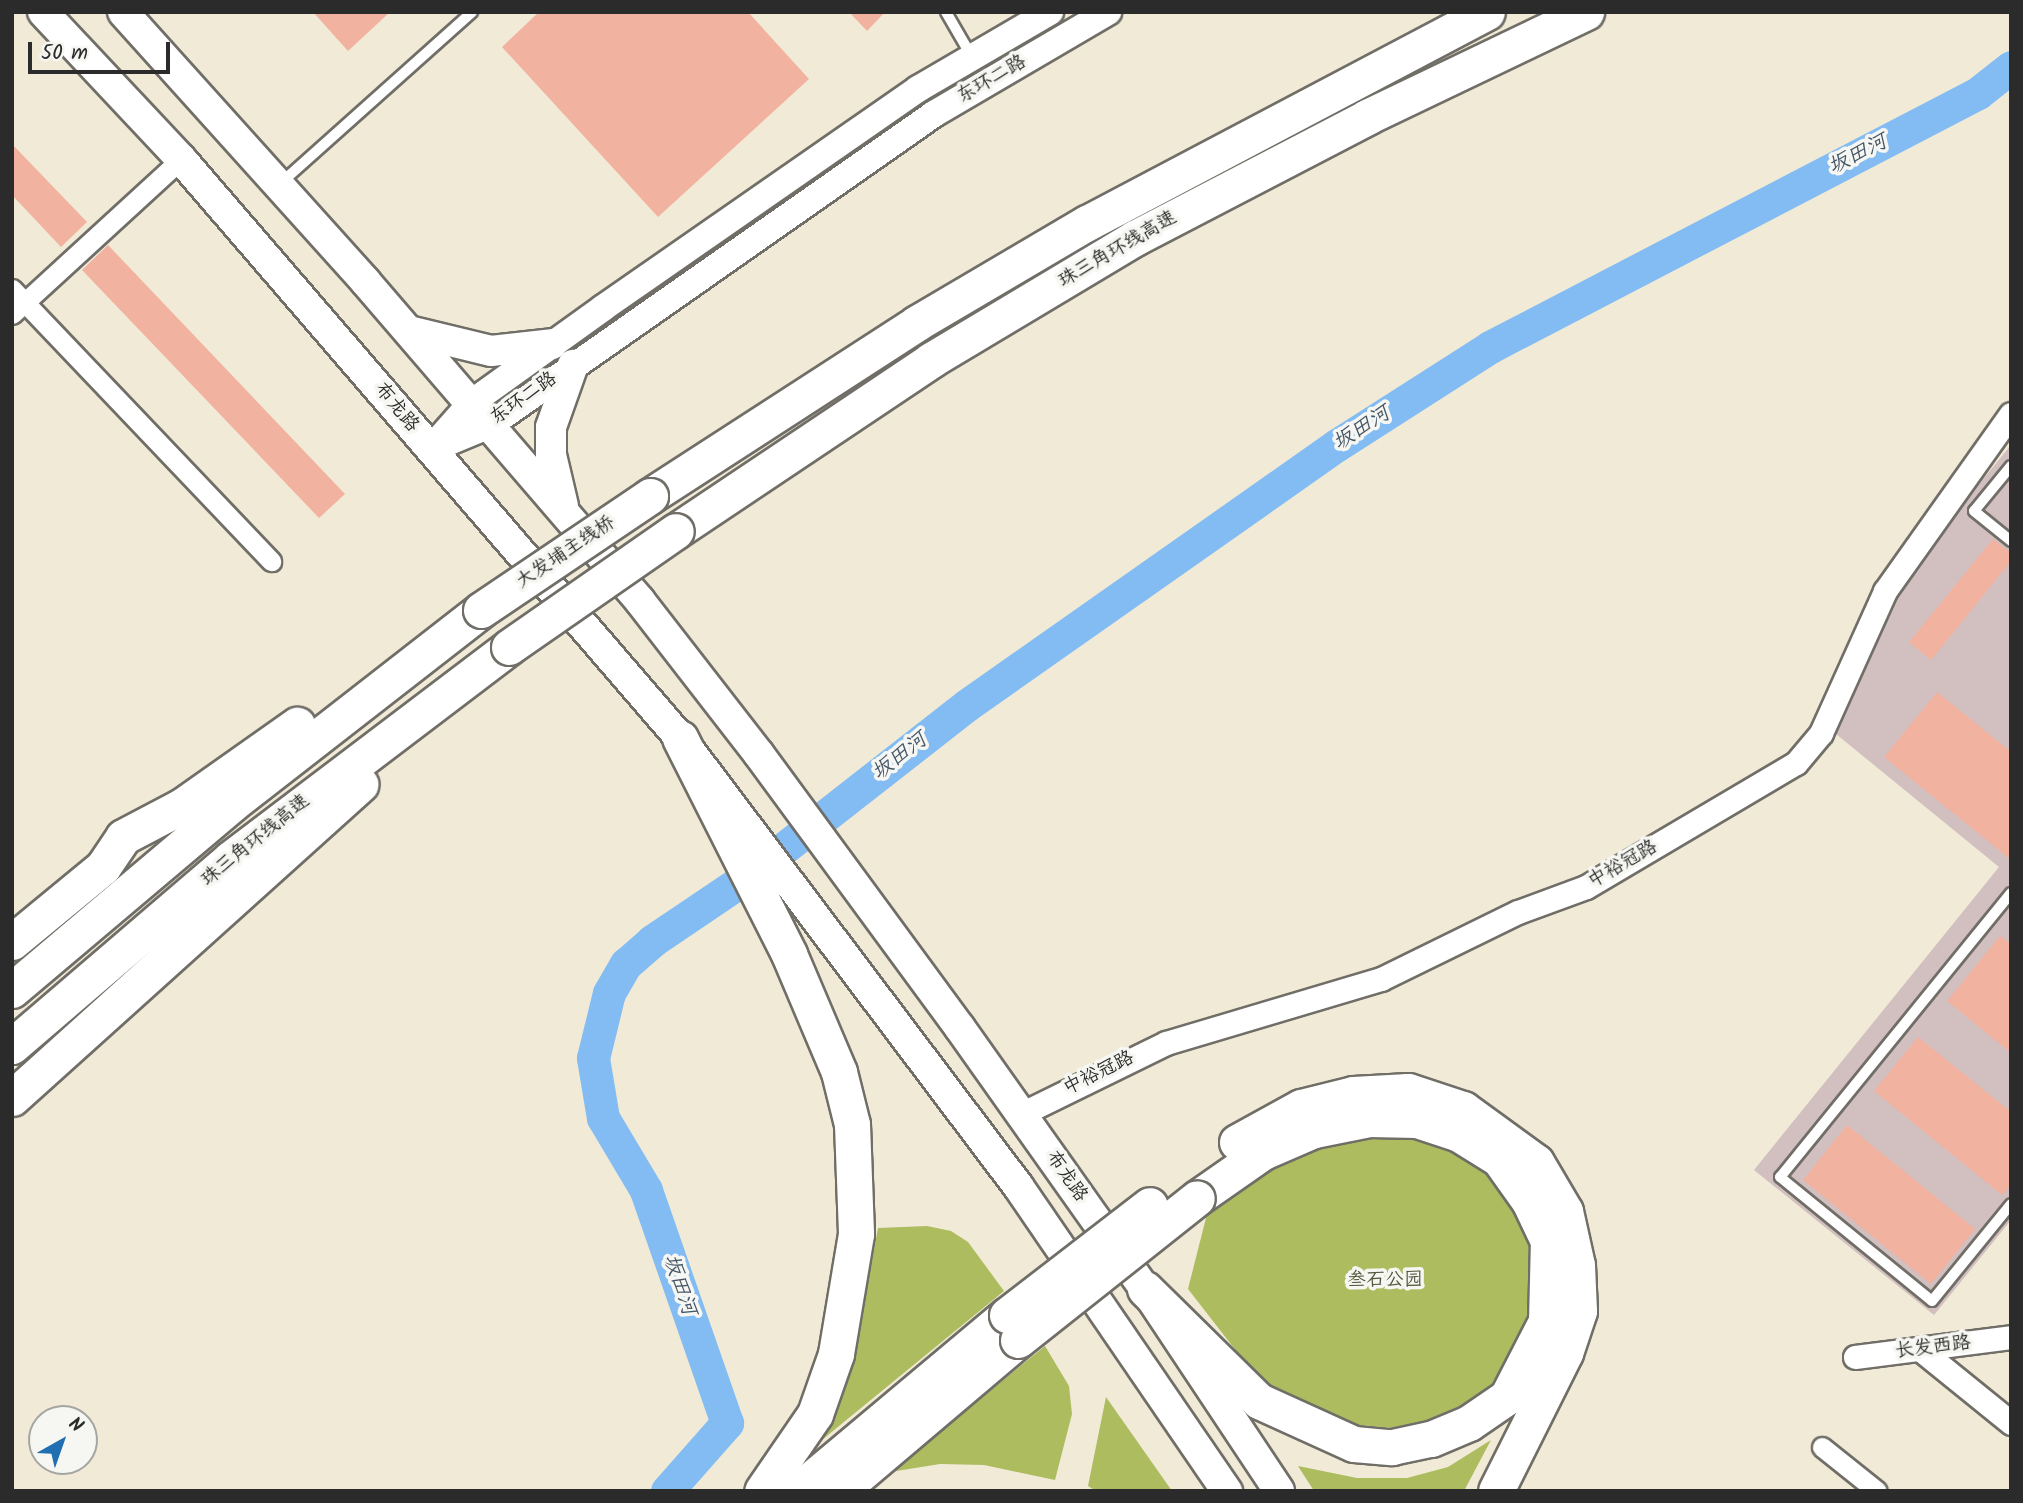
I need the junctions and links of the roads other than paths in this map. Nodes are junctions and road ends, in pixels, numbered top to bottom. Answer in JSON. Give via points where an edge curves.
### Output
{"nodes":[{"id":1,"x":43,"y":12,"type":"edge"},
{"id":2,"x":123,"y":12,"type":"edge"},
{"id":3,"x":471,"y":12,"type":"edge"},
{"id":4,"x":946,"y":12,"type":"edge"},
{"id":5,"x":1050,"y":12,"type":"edge"},
{"id":6,"x":1108,"y":12,"type":"edge"},
{"id":7,"x":1487,"y":12,"type":"edge"},
{"id":8,"x":1586,"y":12,"type":"edge"},
{"id":9,"x":972,"y":58,"type":"junction"},
{"id":10,"x":181,"y":159,"type":"junction"},
{"id":11,"x":279,"y":185,"type":"junction"},
{"id":12,"x":17,"y":301,"type":"edge"},
{"id":13,"x":408,"y":331,"type":"junction"},
{"id":14,"x":552,"y":344,"type":"junction"},
{"id":15,"x":573,"y":365,"type":"junction"},
{"id":16,"x":480,"y":414,"type":"junction"},
{"id":17,"x":2011,"y":414,"type":"edge"},
{"id":18,"x":430,"y":450,"type":"junction"},
{"id":19,"x":2011,"y":466,"type":"edge"},
{"id":20,"x":650,"y":496,"type":"joint"},
{"id":21,"x":565,"y":513,"type":"junction"},
{"id":22,"x":2011,"y":541,"type":"edge"},
{"id":23,"x":271,"y":561,"type":"dead end"},
{"id":24,"x":481,"y":610,"type":"junction"},
{"id":25,"x":450,"y":690,"type":"junction"},
{"id":26,"x":680,"y":738,"type":"junction"},
{"id":27,"x":2010,"y":895,"type":"edge"},
{"id":28,"x":12,"y":942,"type":"edge"},
{"id":29,"x":12,"y":990,"type":"edge"},
{"id":30,"x":12,"y":1046,"type":"edge"},
{"id":31,"x":12,"y":1098,"type":"edge"},
{"id":32,"x":1021,"y":1114,"type":"junction"},
{"id":33,"x":1191,"y":1187,"type":"junction"},
{"id":34,"x":2011,"y":1204,"type":"edge"},
{"id":35,"x":1145,"y":1289,"type":"junction"},
{"id":36,"x":1012,"y":1328,"type":"junction"},
{"id":37,"x":2011,"y":1338,"type":"edge"},
{"id":38,"x":1921,"y":1350,"type":"junction"},
{"id":39,"x":1855,"y":1357,"type":"dead end"},
{"id":40,"x":2011,"y":1423,"type":"edge"},
{"id":41,"x":1822,"y":1447,"type":"dead end"},
{"id":42,"x":762,"y":1491,"type":"edge"},
{"id":43,"x":797,"y":1491,"type":"edge"},
{"id":44,"x":840,"y":1491,"type":"edge"},
{"id":45,"x":1227,"y":1491,"type":"edge"},
{"id":46,"x":1279,"y":1491,"type":"edge"},
{"id":47,"x":1496,"y":1491,"type":"edge"},
{"id":48,"x":1877,"y":1491,"type":"edge"}],
"edges":[{"from":1,"to":10,"type":"main road","name":"布龙路"},
{"from":2,"to":11,"type":"main road"},
{"from":3,"to":11,"type":"lane"},
{"from":4,"to":9,"type":"lane"},
{"from":5,"to":9,"type":"main road","name":"东环二路"},
{"from":6,"to":15,"type":"main road","name":"东环二路","via":[[934,114]]},
{"from":7,"to":20,"type":"highway","name":"珠三角环线高速","via":[[1087,223],[916,323]]},
{"from":8,"to":25,"type":"highway","name":"珠三角环线高速","bridge":true,"via":[[1367,117],[1135,238],[931,360]]},
{"from":9,"to":14,"type":"main road","name":"东环二路","via":[[919,89]]},
{"from":10,"to":12,"type":"street"},
{"from":10,"to":18,"type":"main road","name":"布龙路"},
{"from":11,"to":13,"type":"main road"},
{"from":12,"to":23,"type":"street"},
{"from":13,"to":14,"type":"main road","via":[[491,351]]},
{"from":13,"to":16,"type":"main road"},
{"from":14,"to":16,"type":"main road","name":"东环二路"},
{"from":15,"to":16,"type":"main road","name":"东环二路"},
{"from":15,"to":21,"type":"main road","via":[[551,426],[551,455]]},
{"from":16,"to":18,"type":"main road","name":"东环二路"},
{"from":16,"to":21,"type":"main road"},
{"from":17,"to":32,"type":"street","name":"中裕冠路","via":[[1885,591],[1821,733],[1796,763],[1586,887],[1518,912],[1381,979],[1240,1018],[1121,1061]]},
{"from":18,"to":26,"type":"main road","name":"布龙路"},
{"from":19,"to":22,"type":"lane","via":[[1974,511]]},
{"from":20,"to":24,"type":"highway","name":"大发埔主线桥","bridge":true},
{"from":21,"to":32,"type":"main road","name":"布龙路","via":[[780,783]]},
{"from":24,"to":28,"type":"highway","via":[[303,720],[183,806],[124,837],[103,867]]},
{"from":24,"to":29,"type":"highway","via":[[232,804]]},
{"from":25,"to":30,"type":"highway","name":"珠三角环线高速","via":[[230,859]]},
{"from":25,"to":31,"type":"highway","via":[[404,745]]},
{"from":26,"to":42,"type":"highway","via":[[819,1021],[852,1124],[856,1234],[836,1354],[815,1414]]},
{"from":26,"to":45,"type":"main road","name":"布龙路","via":[[1018,1186]]},
{"from":27,"to":34,"type":"lane","via":[[1780,1177],[1932,1301]]},
{"from":32,"to":35,"type":"main road","name":"布龙路"},
{"from":33,"to":35,"type":"highway","via":[[1314,1130],[1369,1119],[1418,1119],[1459,1133],[1499,1159],[1529,1201],[1548,1241],[1546,1321],[1507,1397],[1457,1428],[1392,1447],[1354,1444],[1259,1401]]},
{"from":33,"to":36,"type":"highway","bridge":true},
{"from":33,"to":47,"type":"highway","via":[[1301,1107],[1353,1094],[1408,1091],[1463,1109],[1536,1162],[1565,1211],[1577,1265],[1579,1311],[1565,1353]]},
{"from":35,"to":46,"type":"main road","name":"布龙路"},
{"from":36,"to":43,"type":"highway"},
{"from":36,"to":44,"type":"highway"},
{"from":37,"to":38,"type":"street","name":"长发西路"},
{"from":38,"to":39,"type":"street","name":"长发西路"},
{"from":38,"to":40,"type":"street"},
{"from":41,"to":48,"type":"street"}]}
